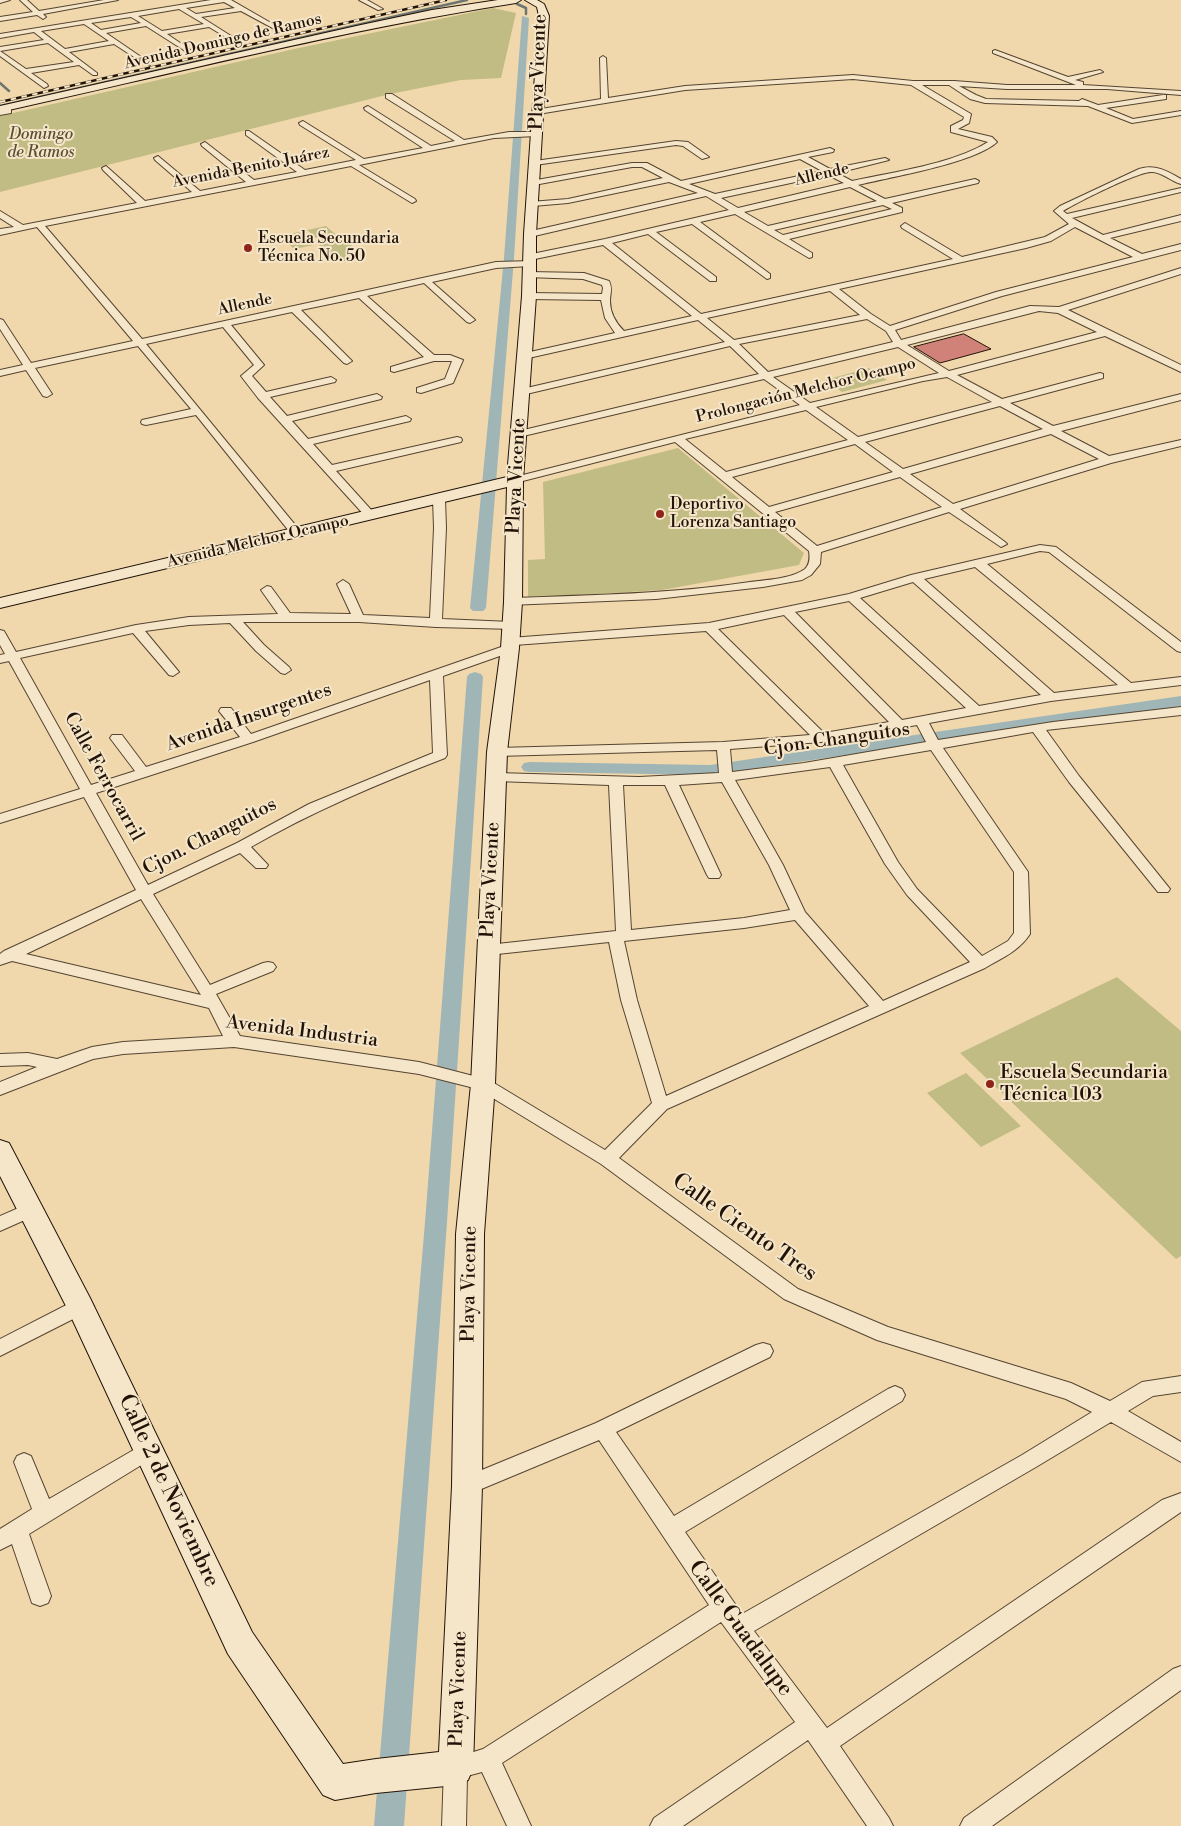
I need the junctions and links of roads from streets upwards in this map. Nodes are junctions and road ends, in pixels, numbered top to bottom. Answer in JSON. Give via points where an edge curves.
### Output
{"nodes":[{"id":1,"x":7,"y":0,"type":"edge"},
{"id":2,"x":23,"y":0,"type":"edge"},
{"id":3,"x":115,"y":0,"type":"edge"},
{"id":4,"x":224,"y":0,"type":"edge"},
{"id":5,"x":362,"y":0,"type":"edge"},
{"id":6,"x":516,"y":0,"type":"edge"},
{"id":7,"x":530,"y":0,"type":"edge"},
{"id":8,"x":0,"y":1,"type":"edge"},
{"id":9,"x":180,"y":7,"type":"junction"},
{"id":10,"x":384,"y":8,"type":"joint"},
{"id":11,"x":240,"y":9,"type":"junction"},
{"id":12,"x":38,"y":13,"type":"junction"},
{"id":13,"x":133,"y":14,"type":"junction"},
{"id":14,"x":360,"y":14,"type":"dead end"},
{"id":15,"x":194,"y":16,"type":"junction"},
{"id":16,"x":0,"y":20,"type":"edge"},
{"id":17,"x":85,"y":22,"type":"junction"},
{"id":18,"x":147,"y":24,"type":"junction"},
{"id":19,"x":210,"y":25,"type":"junction"},
{"id":20,"x":56,"y":27,"type":"junction"},
{"id":21,"x":35,"y":30,"type":"junction"},
{"id":22,"x":287,"y":30,"type":"joint"},
{"id":23,"x":99,"y":32,"type":"junction"},
{"id":24,"x":161,"y":33,"type":"junction"},
{"id":25,"x":264,"y":35,"type":"dead end"},
{"id":26,"x":0,"y":36,"type":"edge"},
{"id":27,"x":240,"y":40,"type":"joint"},
{"id":28,"x":48,"y":41,"type":"junction"},
{"id":29,"x":114,"y":42,"type":"junction"},
{"id":30,"x":218,"y":46,"type":"dead end"},
{"id":31,"x":0,"y":49,"type":"edge"},
{"id":32,"x":62,"y":51,"type":"junction"},
{"id":33,"x":195,"y":51,"type":"joint"},
{"id":34,"x":995,"y":52,"type":"dead end"},
{"id":35,"x":0,"y":53,"type":"edge"},
{"id":36,"x":172,"y":56,"type":"dead end"},
{"id":37,"x":603,"y":58,"type":"dead end"},
{"id":38,"x":149,"y":61,"type":"joint"},
{"id":39,"x":80,"y":63,"type":"junction"},
{"id":40,"x":128,"y":66,"type":"dead end"},
{"id":41,"x":27,"y":71,"type":"junction"},
{"id":42,"x":1100,"y":72,"type":"dead end"},
{"id":43,"x":99,"y":73,"type":"joint"},
{"id":44,"x":78,"y":78,"type":"dead end"},
{"id":45,"x":1068,"y":79,"type":"junction"},
{"id":46,"x":913,"y":83,"type":"junction"},
{"id":47,"x":950,"y":83,"type":"junction"},
{"id":48,"x":49,"y":85,"type":"joint"},
{"id":49,"x":1086,"y":87,"type":"junction"},
{"id":50,"x":1048,"y":88,"type":"junction"},
{"id":51,"x":29,"y":89,"type":"dead end"},
{"id":52,"x":1179,"y":93,"type":"edge"},
{"id":53,"x":389,"y":96,"type":"dead end"},
{"id":54,"x":605,"y":101,"type":"junction"},
{"id":55,"x":1090,"y":104,"type":"junction"},
{"id":56,"x":1098,"y":107,"type":"junction"},
{"id":57,"x":368,"y":108,"type":"dead end"},
{"id":58,"x":3,"y":110,"type":"edge"},
{"id":59,"x":538,"y":112,"type":"junction"},
{"id":60,"x":1181,"y":113,"type":"edge"},
{"id":61,"x":1167,"y":116,"type":"junction"},
{"id":62,"x":1181,"y":121,"type":"edge"},
{"id":63,"x":303,"y":123,"type":"dead end"},
{"id":64,"x":249,"y":133,"type":"dead end"},
{"id":65,"x":531,"y":134,"type":"junction"},
{"id":66,"x":462,"y":142,"type":"junction"},
{"id":67,"x":205,"y":144,"type":"dead end"},
{"id":68,"x":430,"y":148,"type":"junction"},
{"id":69,"x":830,"y":150,"type":"dead end"},
{"id":70,"x":705,"y":156,"type":"dead end"},
{"id":71,"x":800,"y":156,"type":"junction"},
{"id":72,"x":158,"y":158,"type":"dead end"},
{"id":73,"x":885,"y":160,"type":"dead end"},
{"id":74,"x":364,"y":162,"type":"junction"},
{"id":75,"x":536,"y":163,"type":"junction"},
{"id":76,"x":353,"y":164,"type":"junction"},
{"id":77,"x":106,"y":168,"type":"dead end"},
{"id":78,"x":831,"y":172,"type":"junction"},
{"id":79,"x":304,"y":173,"type":"junction"},
{"id":80,"x":670,"y":179,"type":"junction"},
{"id":81,"x":975,"y":181,"type":"dead end"},
{"id":82,"x":681,"y":182,"type":"junction"},
{"id":83,"x":1181,"y":182,"type":"edge"},
{"id":84,"x":252,"y":183,"type":"junction"},
{"id":85,"x":534,"y":183,"type":"junction"},
{"id":86,"x":850,"y":183,"type":"junction"},
{"id":87,"x":1181,"y":190,"type":"edge"},
{"id":88,"x":199,"y":194,"type":"junction"},
{"id":89,"x":710,"y":195,"type":"junction"},
{"id":90,"x":412,"y":201,"type":"dead end"},
{"id":91,"x":884,"y":202,"type":"junction"},
{"id":92,"x":144,"y":204,"type":"junction"},
{"id":93,"x":533,"y":204,"type":"junction"},
{"id":94,"x":736,"y":210,"type":"junction"},
{"id":95,"x":0,"y":214,"type":"edge"},
{"id":96,"x":1064,"y":217,"type":"junction"},
{"id":97,"x":1181,"y":218,"type":"edge"},
{"id":98,"x":693,"y":221,"type":"junction"},
{"id":99,"x":1074,"y":224,"type":"junction"},
{"id":100,"x":40,"y":225,"type":"junction"},
{"id":101,"x":905,"y":226,"type":"dead end"},
{"id":102,"x":22,"y":228,"type":"junction"},
{"id":103,"x":766,"y":229,"type":"junction"},
{"id":104,"x":0,"y":232,"type":"edge"},
{"id":105,"x":650,"y":232,"type":"junction"},
{"id":106,"x":530,"y":234,"type":"junction"},
{"id":107,"x":1103,"y":237,"type":"junction"},
{"id":108,"x":782,"y":238,"type":"junction"},
{"id":109,"x":605,"y":242,"type":"junction"},
{"id":110,"x":1181,"y":246,"type":"edge"},
{"id":111,"x":809,"y":255,"type":"dead end"},
{"id":112,"x":1141,"y":256,"type":"junction"},
{"id":113,"x":960,"y":259,"type":"junction"},
{"id":114,"x":530,"y":265,"type":"junction"},
{"id":115,"x":1179,"y":274,"type":"edge"},
{"id":116,"x":767,"y":276,"type":"dead end"},
{"id":117,"x":713,"y":279,"type":"dead end"},
{"id":118,"x":425,"y":280,"type":"junction"},
{"id":119,"x":832,"y":288,"type":"junction"},
{"id":120,"x":361,"y":294,"type":"junction"},
{"id":121,"x":529,"y":296,"type":"junction"},
{"id":122,"x":604,"y":297,"type":"junction"},
{"id":123,"x":968,"y":303,"type":"junction"},
{"id":124,"x":294,"y":309,"type":"junction"},
{"id":125,"x":1060,"y":310,"type":"junction"},
{"id":126,"x":868,"y":316,"type":"junction"},
{"id":127,"x":698,"y":317,"type":"junction"},
{"id":128,"x":996,"y":318,"type":"junction"},
{"id":129,"x":470,"y":320,"type":"dead end"},
{"id":130,"x":0,"y":322,"type":"edge"},
{"id":131,"x":225,"y":324,"type":"junction"},
{"id":132,"x":889,"y":329,"type":"junction"},
{"id":133,"x":1104,"y":333,"type":"junction"},
{"id":134,"x":620,"y":334,"type":"junction"},
{"id":135,"x":139,"y":343,"type":"junction"},
{"id":136,"x":732,"y":343,"type":"junction"},
{"id":137,"x":900,"y":344,"type":"junction"},
{"id":138,"x":524,"y":356,"type":"junction"},
{"id":139,"x":432,"y":358,"type":"junction"},
{"id":140,"x":347,"y":362,"type":"dead end"},
{"id":141,"x":28,"y":367,"type":"junction"},
{"id":142,"x":394,"y":369,"type":"dead end"},
{"id":143,"x":1181,"y":369,"type":"edge"},
{"id":144,"x":0,"y":373,"type":"edge"},
{"id":145,"x":948,"y":374,"type":"junction"},
{"id":146,"x":766,"y":376,"type":"junction"},
{"id":147,"x":1100,"y":376,"type":"dead end"},
{"id":148,"x":331,"y":380,"type":"dead end"},
{"id":149,"x":421,"y":390,"type":"dead end"},
{"id":150,"x":522,"y":392,"type":"junction"},
{"id":151,"x":47,"y":394,"type":"dead end"},
{"id":152,"x":262,"y":396,"type":"junction"},
{"id":153,"x":377,"y":397,"type":"dead end"},
{"id":154,"x":1181,"y":397,"type":"edge"},
{"id":155,"x":1001,"y":404,"type":"junction"},
{"id":156,"x":808,"y":407,"type":"junction"},
{"id":157,"x":198,"y":411,"type":"junction"},
{"id":158,"x":406,"y":419,"type":"dead end"},
{"id":159,"x":284,"y":420,"type":"junction"},
{"id":160,"x":146,"y":422,"type":"dead end"},
{"id":161,"x":1052,"y":430,"type":"junction"},
{"id":162,"x":519,"y":434,"type":"junction"},
{"id":163,"x":679,"y":439,"type":"junction"},
{"id":164,"x":457,"y":440,"type":"dead end"},
{"id":165,"x":855,"y":441,"type":"junction"},
{"id":166,"x":305,"y":443,"type":"junction"},
{"id":167,"x":1181,"y":443,"type":"edge"},
{"id":168,"x":1108,"y":460,"type":"junction"},
{"id":169,"x":330,"y":470,"type":"junction"},
{"id":170,"x":900,"y":473,"type":"junction"},
{"id":171,"x":724,"y":476,"type":"junction"},
{"id":172,"x":507,"y":482,"type":"junction"},
{"id":173,"x":439,"y":499,"type":"junction"},
{"id":174,"x":952,"y":509,"type":"junction"},
{"id":175,"x":767,"y":511,"type":"junction"},
{"id":176,"x":370,"y":515,"type":"junction"},
{"id":177,"x":297,"y":534,"type":"junction"},
{"id":178,"x":1001,"y":544,"type":"dead end"},
{"id":179,"x":815,"y":550,"type":"junction"},
{"id":180,"x":980,"y":564,"type":"junction"},
{"id":181,"x":915,"y":578,"type":"junction"},
{"id":182,"x":343,"y":584,"type":"dead end"},
{"id":183,"x":267,"y":590,"type":"dead end"},
{"id":184,"x":850,"y":597,"type":"junction"},
{"id":185,"x":0,"y":604,"type":"edge"},
{"id":186,"x":787,"y":611,"type":"junction"},
{"id":187,"x":286,"y":617,"type":"junction"},
{"id":188,"x":359,"y":618,"type":"junction"},
{"id":189,"x":233,"y":619,"type":"junction"},
{"id":190,"x":436,"y":623,"type":"junction"},
{"id":191,"x":709,"y":626,"type":"junction"},
{"id":192,"x":136,"y":629,"type":"junction"},
{"id":193,"x":511,"y":629,"type":"junction"},
{"id":194,"x":0,"y":634,"type":"edge"},
{"id":195,"x":1181,"y":648,"type":"edge"},
{"id":196,"x":6,"y":658,"type":"edge"},
{"id":197,"x":286,"y":670,"type":"dead end"},
{"id":198,"x":173,"y":672,"type":"dead end"},
{"id":199,"x":436,"y":674,"type":"junction"},
{"id":200,"x":1181,"y":681,"type":"edge"},
{"id":201,"x":1128,"y":686,"type":"junction"},
{"id":202,"x":1051,"y":697,"type":"junction"},
{"id":203,"x":976,"y":710,"type":"junction"},
{"id":204,"x":226,"y":711,"type":"dead end"},
{"id":205,"x":1181,"y":711,"type":"edge"},
{"id":206,"x":899,"y":724,"type":"junction"},
{"id":207,"x":1037,"y":728,"type":"junction"},
{"id":208,"x":928,"y":734,"type":"junction"},
{"id":209,"x":117,"y":738,"type":"dead end"},
{"id":210,"x":821,"y":738,"type":"junction"},
{"id":211,"x":248,"y":739,"type":"junction"},
{"id":212,"x":723,"y":749,"type":"junction"},
{"id":213,"x":497,"y":752,"type":"junction"},
{"id":214,"x":834,"y":761,"type":"junction"},
{"id":215,"x":143,"y":773,"type":"junction"},
{"id":216,"x":725,"y":774,"type":"junction"},
{"id":217,"x":496,"y":778,"type":"junction"},
{"id":218,"x":670,"y":781,"type":"junction"},
{"id":219,"x":616,"y":782,"type":"junction"},
{"id":220,"x":86,"y":790,"type":"junction"},
{"id":221,"x":0,"y":819,"type":"edge"},
{"id":222,"x":242,"y":846,"type":"junction"},
{"id":223,"x":261,"y":865,"type":"dead end"},
{"id":224,"x":714,"y":875,"type":"dead end"},
{"id":225,"x":1163,"y":889,"type":"dead end"},
{"id":226,"x":145,"y":893,"type":"junction"},
{"id":227,"x":798,"y":914,"type":"junction"},
{"id":228,"x":619,"y":935,"type":"junction"},
{"id":229,"x":488,"y":950,"type":"junction"},
{"id":230,"x":4,"y":956,"type":"edge"},
{"id":231,"x":980,"y":964,"type":"junction"},
{"id":232,"x":268,"y":967,"type":"dead end"},
{"id":233,"x":210,"y":998,"type":"junction"},
{"id":234,"x":879,"y":1007,"type":"junction"},
{"id":235,"x":234,"y":1041,"type":"junction"},
{"id":236,"x":0,"y":1060,"type":"edge"},
{"id":237,"x":57,"y":1065,"type":"junction"},
{"id":238,"x":478,"y":1082,"type":"junction"},
{"id":239,"x":0,"y":1089,"type":"edge"},
{"id":240,"x":661,"y":1105,"type":"junction"},
{"id":241,"x":0,"y":1150,"type":"edge"},
{"id":242,"x":607,"y":1159,"type":"junction"},
{"id":243,"x":30,"y":1210,"type":"junction"},
{"id":244,"x":0,"y":1224,"type":"edge"},
{"id":245,"x":80,"y":1306,"type":"junction"},
{"id":246,"x":0,"y":1348,"type":"edge"},
{"id":247,"x":763,"y":1351,"type":"dead end"},
{"id":248,"x":1181,"y":1384,"type":"edge"},
{"id":249,"x":895,"y":1394,"type":"dead end"},
{"id":250,"x":1110,"y":1411,"type":"junction"},
{"id":251,"x":603,"y":1429,"type":"junction"},
{"id":252,"x":149,"y":1450,"type":"junction"},
{"id":253,"x":1181,"y":1453,"type":"edge"},
{"id":254,"x":24,"y":1462,"type":"dead end"},
{"id":255,"x":467,"y":1486,"type":"junction"},
{"id":256,"x":1181,"y":1502,"type":"edge"},
{"id":257,"x":44,"y":1514,"type":"junction"},
{"id":258,"x":670,"y":1530,"type":"junction"},
{"id":259,"x":9,"y":1536,"type":"edge"},
{"id":260,"x":40,"y":1596,"type":"dead end"},
{"id":261,"x":724,"y":1608,"type":"junction"},
{"id":262,"x":740,"y":1628,"type":"junction"},
{"id":263,"x":1181,"y":1677,"type":"edge"},
{"id":264,"x":810,"y":1725,"type":"junction"},
{"id":265,"x":824,"y":1743,"type":"junction"},
{"id":266,"x":488,"y":1759,"type":"junction"},
{"id":267,"x":456,"y":1768,"type":"junction"},
{"id":268,"x":454,"y":1826,"type":"edge"},
{"id":269,"x":519,"y":1826,"type":"edge"},
{"id":270,"x":662,"y":1826,"type":"edge"},
{"id":271,"x":881,"y":1826,"type":"edge"},
{"id":272,"x":972,"y":1826,"type":"edge"}],
"edges":[{"from":1,"to":8,"type":"street"},
{"from":2,"to":12,"type":"street"},
{"from":3,"to":12,"type":"street"},
{"from":4,"to":9,"type":"street"},
{"from":4,"to":11,"type":"street"},
{"from":5,"to":10,"type":"street"},
{"from":6,"to":58,"type":"street","name":"Avenida Domingo de Ramos","via":[[363,29]]},
{"from":7,"to":59,"type":"street","name":"Playa Vicente","via":[[541,6],[544,16]]},
{"from":9,"to":13,"type":"street"},
{"from":9,"to":15,"type":"street"},
{"from":10,"to":14,"type":"street"},
{"from":11,"to":15,"type":"street"},
{"from":11,"to":22,"type":"street"},
{"from":12,"to":16,"type":"street"},
{"from":12,"to":20,"type":"street"},
{"from":13,"to":17,"type":"street"},
{"from":13,"to":18,"type":"street"},
{"from":15,"to":19,"type":"street"},
{"from":17,"to":20,"type":"street"},
{"from":17,"to":23,"type":"street"},
{"from":18,"to":23,"type":"street"},
{"from":18,"to":24,"type":"street"},
{"from":19,"to":24,"type":"street"},
{"from":19,"to":27,"type":"street"},
{"from":20,"to":21,"type":"street"},
{"from":21,"to":26,"type":"street"},
{"from":21,"to":28,"type":"street"},
{"from":22,"to":25,"type":"street"},
{"from":23,"to":29,"type":"street"},
{"from":24,"to":33,"type":"street"},
{"from":27,"to":30,"type":"street"},
{"from":28,"to":31,"type":"street"},
{"from":28,"to":32,"type":"street"},
{"from":29,"to":32,"type":"street"},
{"from":29,"to":38,"type":"street"},
{"from":32,"to":39,"type":"street"},
{"from":33,"to":36,"type":"street"},
{"from":34,"to":45,"type":"street"},
{"from":35,"to":41,"type":"street"},
{"from":37,"to":54,"type":"street"},
{"from":38,"to":40,"type":"street"},
{"from":39,"to":41,"type":"street"},
{"from":39,"to":43,"type":"street"},
{"from":41,"to":48,"type":"street"},
{"from":42,"to":45,"type":"street"},
{"from":43,"to":44,"type":"street"},
{"from":45,"to":49,"type":"street"},
{"from":46,"to":47,"type":"street"},
{"from":46,"to":54,"type":"street","via":[[853,77],[685,88]]},
{"from":46,"to":86,"type":"street","name":"Allende","via":[[968,116],[954,130],[993,142],[948,161]]},
{"from":47,"to":50,"type":"street"},
{"from":47,"to":55,"type":"street","via":[[985,101]]},
{"from":48,"to":51,"type":"street"},
{"from":49,"to":50,"type":"street"},
{"from":49,"to":52,"type":"street"},
{"from":50,"to":55,"type":"street"},
{"from":52,"to":56,"type":"street"},
{"from":53,"to":66,"type":"street"},
{"from":54,"to":59,"type":"street"},
{"from":55,"to":56,"type":"street"},
{"from":56,"to":61,"type":"street","via":[[1132,121]]},
{"from":57,"to":68,"type":"street"},
{"from":59,"to":65,"type":"street","name":"Playa Vicente"},
{"from":60,"to":61,"type":"street"},
{"from":61,"to":62,"type":"street"},
{"from":63,"to":74,"type":"street"},
{"from":64,"to":79,"type":"street"},
{"from":65,"to":66,"type":"street","name":"Avenida Benito Juárez","via":[[509,134]]},
{"from":65,"to":75,"type":"street","name":"Playa Vicente"},
{"from":66,"to":68,"type":"street","name":"Avenida Benito Juárez"},
{"from":67,"to":84,"type":"street"},
{"from":68,"to":74,"type":"street","name":"Avenida Benito Juárez"},
{"from":69,"to":71,"type":"street"},
{"from":70,"to":75,"type":"street","via":[[685,144],[676,143]]},
{"from":71,"to":78,"type":"street"},
{"from":71,"to":82,"type":"street"},
{"from":72,"to":88,"type":"street"},
{"from":73,"to":78,"type":"street"},
{"from":74,"to":76,"type":"street","name":"Avenida Benito Juárez"},
{"from":75,"to":85,"type":"street","name":"Playa Vicente"},
{"from":76,"to":79,"type":"street","name":"Avenida Benito Juárez"},
{"from":76,"to":90,"type":"street","via":[[367,176]]},
{"from":77,"to":92,"type":"street"},
{"from":78,"to":86,"type":"street"},
{"from":78,"to":89,"type":"street"},
{"from":79,"to":84,"type":"street","name":"Avenida Benito Juárez"},
{"from":80,"to":82,"type":"street"},
{"from":80,"to":85,"type":"street","via":[[638,164]]},
{"from":80,"to":93,"type":"street","via":[[568,201]]},
{"from":81,"to":91,"type":"street"},
{"from":82,"to":89,"type":"street"},
{"from":83,"to":96,"type":"street","via":[[1160,172],[1145,170],[1061,208],[1058,211]]},
{"from":84,"to":88,"type":"street","name":"Avenida Benito Juárez"},
{"from":85,"to":93,"type":"street","name":"Playa Vicente"},
{"from":86,"to":91,"type":"street"},
{"from":86,"to":94,"type":"street","name":"Allende"},
{"from":87,"to":96,"type":"street"},
{"from":88,"to":92,"type":"street","name":"Avenida Benito Juárez"},
{"from":89,"to":94,"type":"street"},
{"from":89,"to":106,"type":"street"},
{"from":91,"to":103,"type":"street"},
{"from":91,"to":108,"type":"street","via":[[898,211]]},
{"from":92,"to":100,"type":"street","name":"Avenida Benito Juárez"},
{"from":93,"to":106,"type":"street","name":"Playa Vicente"},
{"from":94,"to":98,"type":"street","name":"Allende"},
{"from":94,"to":103,"type":"street"},
{"from":95,"to":102,"type":"street"},
{"from":96,"to":99,"type":"street"},
{"from":97,"to":107,"type":"street"},
{"from":98,"to":105,"type":"street","name":"Allende"},
{"from":98,"to":116,"type":"street"},
{"from":99,"to":107,"type":"street"},
{"from":99,"to":113,"type":"street","via":[[1048,239]]},
{"from":100,"to":102,"type":"street","name":"Avenida Benito Juárez"},
{"from":100,"to":135,"type":"street"},
{"from":101,"to":113,"type":"street"},
{"from":102,"to":104,"type":"street","name":"Avenida Benito Juárez"},
{"from":103,"to":108,"type":"street"},
{"from":105,"to":109,"type":"street","name":"Allende"},
{"from":105,"to":117,"type":"street"},
{"from":106,"to":114,"type":"street","name":"Playa Vicente"},
{"from":107,"to":112,"type":"street"},
{"from":108,"to":111,"type":"street"},
{"from":109,"to":114,"type":"street","name":"Allende"},
{"from":109,"to":127,"type":"street"},
{"from":110,"to":112,"type":"street"},
{"from":112,"to":123,"type":"street"},
{"from":113,"to":119,"type":"street"},
{"from":114,"to":118,"type":"street","name":"Allende","via":[[496,265]]},
{"from":114,"to":121,"type":"street","name":"Playa Vicente"},
{"from":114,"to":122,"type":"street","via":[[606,284],[608,288]]},
{"from":115,"to":125,"type":"street"},
{"from":118,"to":120,"type":"street","name":"Allende"},
{"from":118,"to":129,"type":"street"},
{"from":119,"to":126,"type":"street"},
{"from":119,"to":127,"type":"street"},
{"from":120,"to":124,"type":"street","name":"Allende"},
{"from":120,"to":139,"type":"street"},
{"from":121,"to":122,"type":"street"},
{"from":121,"to":138,"type":"street","name":"Playa Vicente"},
{"from":122,"to":134,"type":"street","via":[[606,315]]},
{"from":123,"to":128,"type":"street"},
{"from":123,"to":132,"type":"street"},
{"from":124,"to":131,"type":"street","name":"Allende"},
{"from":124,"to":140,"type":"street"},
{"from":125,"to":128,"type":"street","via":[[1039,308]]},
{"from":125,"to":133,"type":"street"},
{"from":126,"to":132,"type":"street"},
{"from":126,"to":136,"type":"street"},
{"from":127,"to":134,"type":"street"},
{"from":127,"to":136,"type":"street"},
{"from":128,"to":137,"type":"street"},
{"from":130,"to":141,"type":"street","via":[[18,346]]},
{"from":131,"to":135,"type":"street","name":"Allende"},
{"from":131,"to":152,"type":"street","via":[[259,365],[246,376]]},
{"from":132,"to":137,"type":"street"},
{"from":133,"to":143,"type":"street"},
{"from":133,"to":145,"type":"street"},
{"from":134,"to":138,"type":"street"},
{"from":135,"to":141,"type":"street","name":"Allende"},
{"from":135,"to":157,"type":"street"},
{"from":136,"to":146,"type":"street"},
{"from":136,"to":150,"type":"street"},
{"from":137,"to":145,"type":"street"},
{"from":137,"to":146,"type":"street"},
{"from":138,"to":150,"type":"street","name":"Playa Vicente"},
{"from":139,"to":142,"type":"street"},
{"from":139,"to":149,"type":"street","via":[[458,360],[449,381]]},
{"from":141,"to":144,"type":"street","name":"Allende"},
{"from":141,"to":151,"type":"street"},
{"from":145,"to":155,"type":"street"},
{"from":145,"to":156,"type":"street"},
{"from":146,"to":156,"type":"street"},
{"from":146,"to":162,"type":"street"},
{"from":147,"to":155,"type":"street"},
{"from":148,"to":152,"type":"street"},
{"from":150,"to":162,"type":"street","name":"Playa Vicente"},
{"from":152,"to":159,"type":"street"},
{"from":153,"to":159,"type":"street"},
{"from":154,"to":161,"type":"street"},
{"from":155,"to":161,"type":"street"},
{"from":155,"to":165,"type":"street"},
{"from":156,"to":163,"type":"street"},
{"from":156,"to":165,"type":"street"},
{"from":157,"to":160,"type":"street"},
{"from":157,"to":177,"type":"street"},
{"from":158,"to":166,"type":"street"},
{"from":159,"to":166,"type":"street"},
{"from":161,"to":168,"type":"street"},
{"from":161,"to":170,"type":"street"},
{"from":162,"to":172,"type":"street","name":"Playa Vicente"},
{"from":163,"to":171,"type":"street"},
{"from":163,"to":172,"type":"street"},
{"from":164,"to":169,"type":"street"},
{"from":165,"to":170,"type":"street"},
{"from":165,"to":171,"type":"street"},
{"from":166,"to":169,"type":"street"},
{"from":167,"to":168,"type":"street"},
{"from":168,"to":174,"type":"street"},
{"from":169,"to":176,"type":"street"},
{"from":170,"to":174,"type":"street"},
{"from":170,"to":175,"type":"street"},
{"from":171,"to":175,"type":"street"},
{"from":172,"to":173,"type":"street","name":"Avenida Melchor Ocampo"},
{"from":172,"to":193,"type":"street","name":"Playa Vicente"},
{"from":173,"to":176,"type":"street","name":"Avenida Melchor Ocampo"},
{"from":173,"to":190,"type":"street"},
{"from":174,"to":178,"type":"street"},
{"from":174,"to":179,"type":"street"},
{"from":175,"to":179,"type":"street"},
{"from":176,"to":177,"type":"street","name":"Avenida Melchor Ocampo"},
{"from":177,"to":185,"type":"street","name":"Avenida Melchor Ocampo"},
{"from":179,"to":193,"type":"street","via":[[817,559],[809,572],[775,582],[664,595]]},
{"from":180,"to":181,"type":"street"},
{"from":180,"to":195,"type":"street","via":[[1040,548],[1052,549]]},
{"from":180,"to":201,"type":"street"},
{"from":181,"to":184,"type":"street"},
{"from":181,"to":202,"type":"street"},
{"from":182,"to":188,"type":"street"},
{"from":183,"to":187,"type":"street"},
{"from":184,"to":186,"type":"street"},
{"from":184,"to":203,"type":"street"},
{"from":186,"to":191,"type":"street"},
{"from":186,"to":206,"type":"street"},
{"from":187,"to":188,"type":"street"},
{"from":187,"to":189,"type":"street"},
{"from":188,"to":190,"type":"street"},
{"from":189,"to":192,"type":"street","via":[[189,621]]},
{"from":189,"to":197,"type":"street"},
{"from":190,"to":193,"type":"street"},
{"from":191,"to":193,"type":"street"},
{"from":191,"to":210,"type":"street"},
{"from":192,"to":196,"type":"street"},
{"from":192,"to":198,"type":"street"},
{"from":193,"to":199,"type":"street","name":"Avenida Insurgentes"},
{"from":193,"to":213,"type":"street","name":"Playa Vicente"},
{"from":194,"to":196,"type":"street","name":"Calle Ferrocarril"},
{"from":196,"to":220,"type":"street","name":"Calle Ferrocarril"},
{"from":199,"to":211,"type":"street","name":"Avenida Insurgentes"},
{"from":199,"to":222,"type":"street","name":"Cjon. Changuitos","via":[[440,755],[352,789]]},
{"from":200,"to":201,"type":"street","name":"Cjon. Changuitos"},
{"from":201,"to":202,"type":"street","name":"Cjon. Changuitos"},
{"from":202,"to":203,"type":"street","name":"Cjon. Changuitos"},
{"from":203,"to":208,"type":"street","name":"Cjon. Changuitos"},
{"from":204,"to":211,"type":"street"},
{"from":205,"to":207,"type":"street","name":"Cjon. Changuitos"},
{"from":206,"to":208,"type":"street","name":"Cjon. Changuitos"},
{"from":206,"to":210,"type":"street","name":"Cjon. Changuitos"},
{"from":207,"to":208,"type":"street","name":"Cjon. Changuitos"},
{"from":207,"to":225,"type":"street"},
{"from":208,"to":214,"type":"street","name":"Cjon. Changuitos"},
{"from":208,"to":231,"type":"street","via":[[1021,872],[1022,934],[1013,945]]},
{"from":209,"to":215,"type":"street"},
{"from":210,"to":212,"type":"street","name":"Cjon. Changuitos"},
{"from":211,"to":215,"type":"street","name":"Avenida Insurgentes"},
{"from":212,"to":213,"type":"street","name":"Cjon. Changuitos"},
{"from":212,"to":216,"type":"street"},
{"from":213,"to":217,"type":"street","name":"Playa Vicente"},
{"from":214,"to":216,"type":"street","name":"Cjon. Changuitos"},
{"from":214,"to":231,"type":"street","via":[[892,864],[912,892]]},
{"from":215,"to":220,"type":"street","name":"Avenida Insurgentes"},
{"from":216,"to":218,"type":"street","name":"Cjon. Changuitos"},
{"from":216,"to":227,"type":"street","via":[[776,865]]},
{"from":217,"to":219,"type":"street","name":"Cjon. Changuitos"},
{"from":217,"to":229,"type":"street","name":"Playa Vicente"},
{"from":218,"to":219,"type":"street","name":"Cjon. Changuitos"},
{"from":218,"to":224,"type":"street"},
{"from":219,"to":228,"type":"street"},
{"from":220,"to":221,"type":"street","name":"Avenida Insurgentes"},
{"from":220,"to":226,"type":"street","name":"Calle Ferrocarril"},
{"from":222,"to":223,"type":"street"},
{"from":222,"to":226,"type":"street","name":"Cjon. Changuitos"},
{"from":226,"to":230,"type":"street","name":"Cjon. Changuitos"},
{"from":226,"to":233,"type":"street","name":"Calle Ferrocarril"},
{"from":227,"to":228,"type":"street","via":[[744,923]]},
{"from":227,"to":234,"type":"street"},
{"from":228,"to":229,"type":"street"},
{"from":228,"to":240,"type":"street","via":[[629,1000]]},
{"from":229,"to":238,"type":"street","name":"Playa Vicente"},
{"from":230,"to":233,"type":"street"},
{"from":231,"to":234,"type":"street"},
{"from":232,"to":233,"type":"street"},
{"from":233,"to":235,"type":"street","name":"Calle Ferrocarril"},
{"from":234,"to":240,"type":"street"},
{"from":235,"to":237,"type":"street","name":"Avenida Industria","via":[[123,1048],[92,1053]]},
{"from":235,"to":238,"type":"street","name":"Avenida Industria","via":[[429,1070]]},
{"from":236,"to":237,"type":"street","via":[[28,1059]]},
{"from":237,"to":239,"type":"street","name":"Avenida Industria"},
{"from":238,"to":242,"type":"street","name":"Calle Ciento Tres"},
{"from":238,"to":255,"type":"street","name":"Playa Vicente","via":[[470,1234]]},
{"from":240,"to":242,"type":"street"},
{"from":241,"to":243,"type":"street","name":"Calle 2 de Noviembre"},
{"from":242,"to":250,"type":"street","name":"Calle Ciento Tres","via":[[791,1294],[884,1334],[1071,1392]]},
{"from":243,"to":244,"type":"street"},
{"from":243,"to":245,"type":"street","name":"Calle 2 de Noviembre"},
{"from":245,"to":246,"type":"street"},
{"from":245,"to":252,"type":"street","name":"Calle 2 de Noviembre"},
{"from":247,"to":251,"type":"street"},
{"from":248,"to":250,"type":"street","via":[[1149,1388]]},
{"from":249,"to":258,"type":"street"},
{"from":250,"to":253,"type":"street","name":"Calle Ciento Tres"},
{"from":250,"to":262,"type":"street"},
{"from":251,"to":255,"type":"street"},
{"from":251,"to":258,"type":"street","name":"Calle Guadalupe"},
{"from":252,"to":257,"type":"street"},
{"from":252,"to":267,"type":"street","name":"Calle 2 de Noviembre","via":[[240,1643],[335,1783]]},
{"from":254,"to":257,"type":"street"},
{"from":255,"to":267,"type":"street","name":"Playa Vicente"},
{"from":256,"to":265,"type":"street","via":[[1102,1552]]},
{"from":257,"to":259,"type":"street"},
{"from":258,"to":261,"type":"street","name":"Calle Guadalupe"},
{"from":259,"to":260,"type":"street"},
{"from":261,"to":262,"type":"street","name":"Calle Guadalupe"},
{"from":261,"to":266,"type":"street"},
{"from":262,"to":264,"type":"street","name":"Calle Guadalupe"},
{"from":263,"to":272,"type":"street"},
{"from":264,"to":265,"type":"street","name":"Calle Guadalupe"},
{"from":264,"to":270,"type":"street"},
{"from":265,"to":271,"type":"street","name":"Calle Guadalupe"},
{"from":266,"to":267,"type":"street"},
{"from":266,"to":269,"type":"street"},
{"from":267,"to":268,"type":"street"}]}
